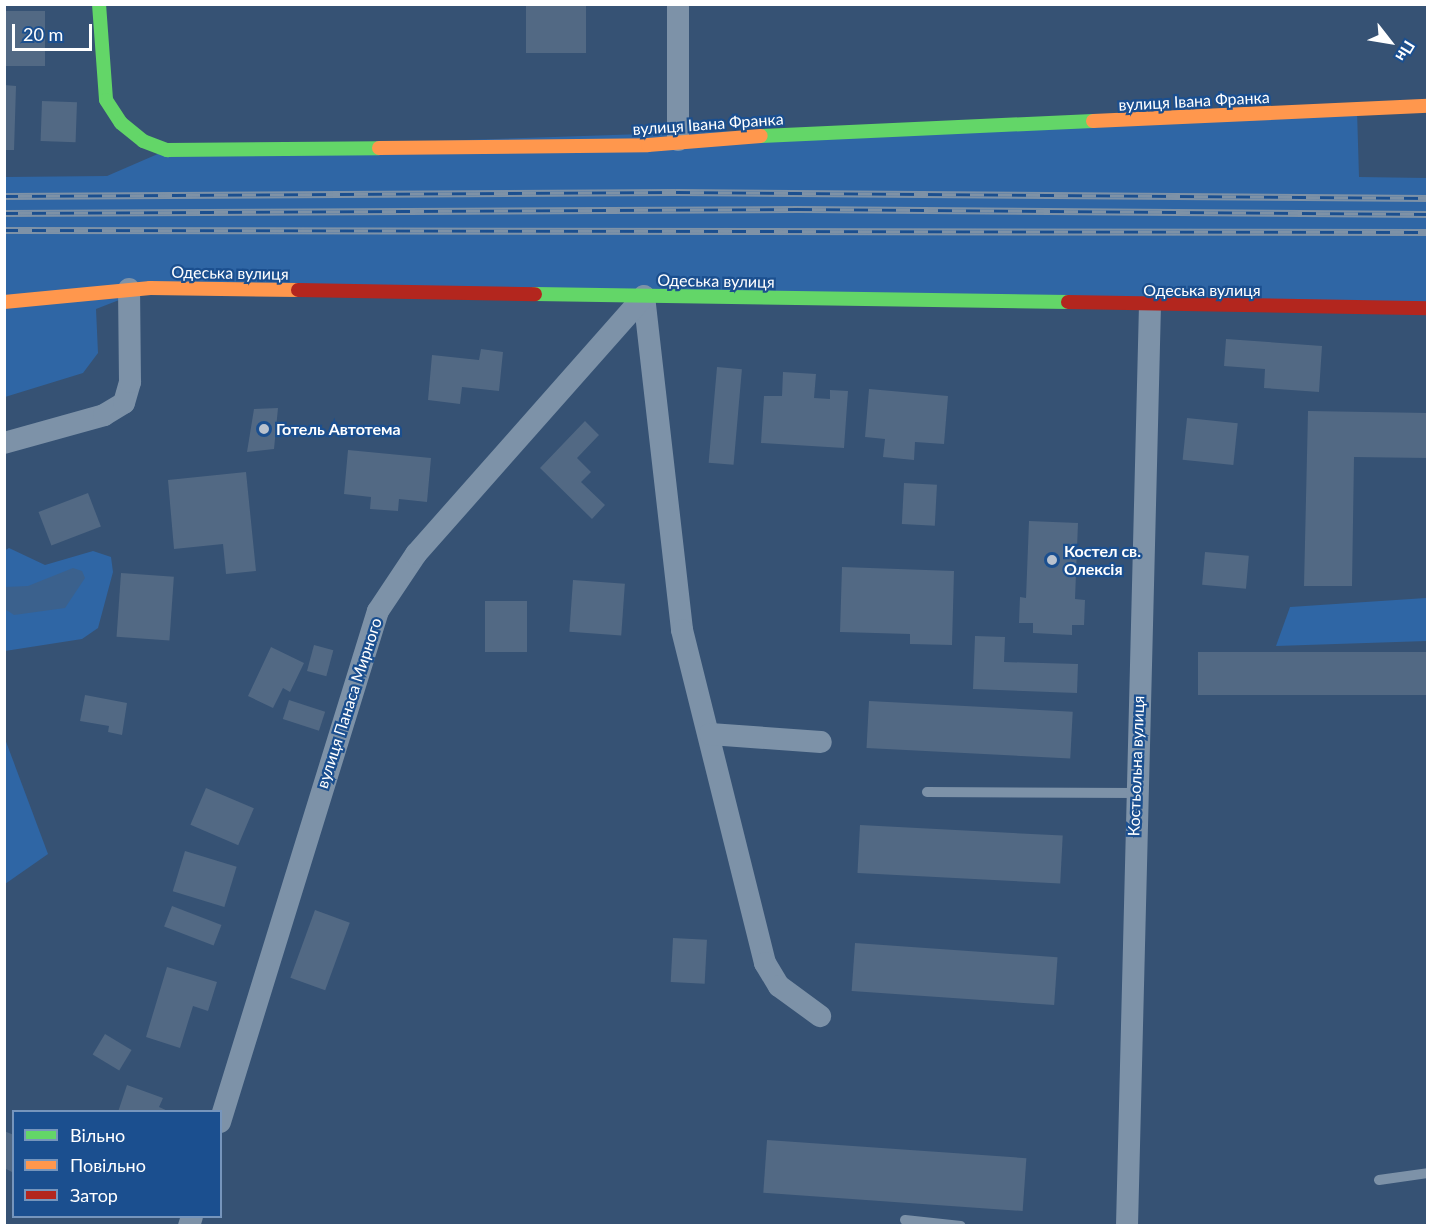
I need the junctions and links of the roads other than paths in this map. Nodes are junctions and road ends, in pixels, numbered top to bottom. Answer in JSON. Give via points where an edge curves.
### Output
{"nodes":[{"id":1,"x":99,"y":4,"type":"edge"},
{"id":2,"x":678,"y":4,"type":"edge"},
{"id":3,"x":1428,"y":106,"type":"edge"},
{"id":4,"x":678,"y":140,"type":"junction"},
{"id":5,"x":129,"y":289,"type":"junction"},
{"id":6,"x":644,"y":296,"type":"junction"},
{"id":7,"x":4,"y":302,"type":"edge"},
{"id":8,"x":1150,"y":306,"type":"junction"},
{"id":9,"x":1428,"y":308,"type":"edge"},
{"id":10,"x":4,"y":443,"type":"edge"},
{"id":11,"x":711,"y":734,"type":"junction"},
{"id":12,"x":820,"y":742,"type":"dead end"},
{"id":13,"x":927,"y":792,"type":"dead end"},
{"id":14,"x":1135,"y":793,"type":"junction"},
{"id":15,"x":820,"y":1016,"type":"dead end"},
{"id":16,"x":222,"y":1116,"type":"edge"},
{"id":17,"x":1428,"y":1173,"type":"edge"},
{"id":18,"x":1379,"y":1180,"type":"dead end"},
{"id":19,"x":905,"y":1220,"type":"dead end"},
{"id":20,"x":961,"y":1226,"type":"edge"},
{"id":21,"x":1127,"y":1226,"type":"edge"}],
"edges":[{"from":1,"to":4,"type":"street","name":"вулиця Івана Франка","via":[[106,100],[121,123],[143,141],[167,150],[648,146]]},
{"from":2,"to":4,"type":"street"},
{"from":3,"to":4,"type":"street","name":"вулиця Івана Франка"},
{"from":5,"to":6,"type":"street","name":"Одеська вулиця"},
{"from":5,"to":7,"type":"street","name":"Одеська вулиця"},
{"from":5,"to":10,"type":"street","via":[[130,382],[124,403],[104,415]]},
{"from":6,"to":8,"type":"street","name":"Одеська вулиця"},
{"from":6,"to":11,"type":"street","via":[[682,630]]},
{"from":6,"to":16,"type":"street","name":"вулиця Панаса Мирного","via":[[416,554],[378,611]]},
{"from":8,"to":9,"type":"street","name":"Одеська вулиця"},
{"from":8,"to":14,"type":"street","name":"Костьольна вулиця"},
{"from":11,"to":12,"type":"street"},
{"from":11,"to":15,"type":"street","via":[[765,963],[779,986]]},
{"from":13,"to":14,"type":"lane"},
{"from":14,"to":21,"type":"street","name":"Костьольна вулиця"},
{"from":17,"to":18,"type":"lane"},
{"from":19,"to":20,"type":"lane"}]}
